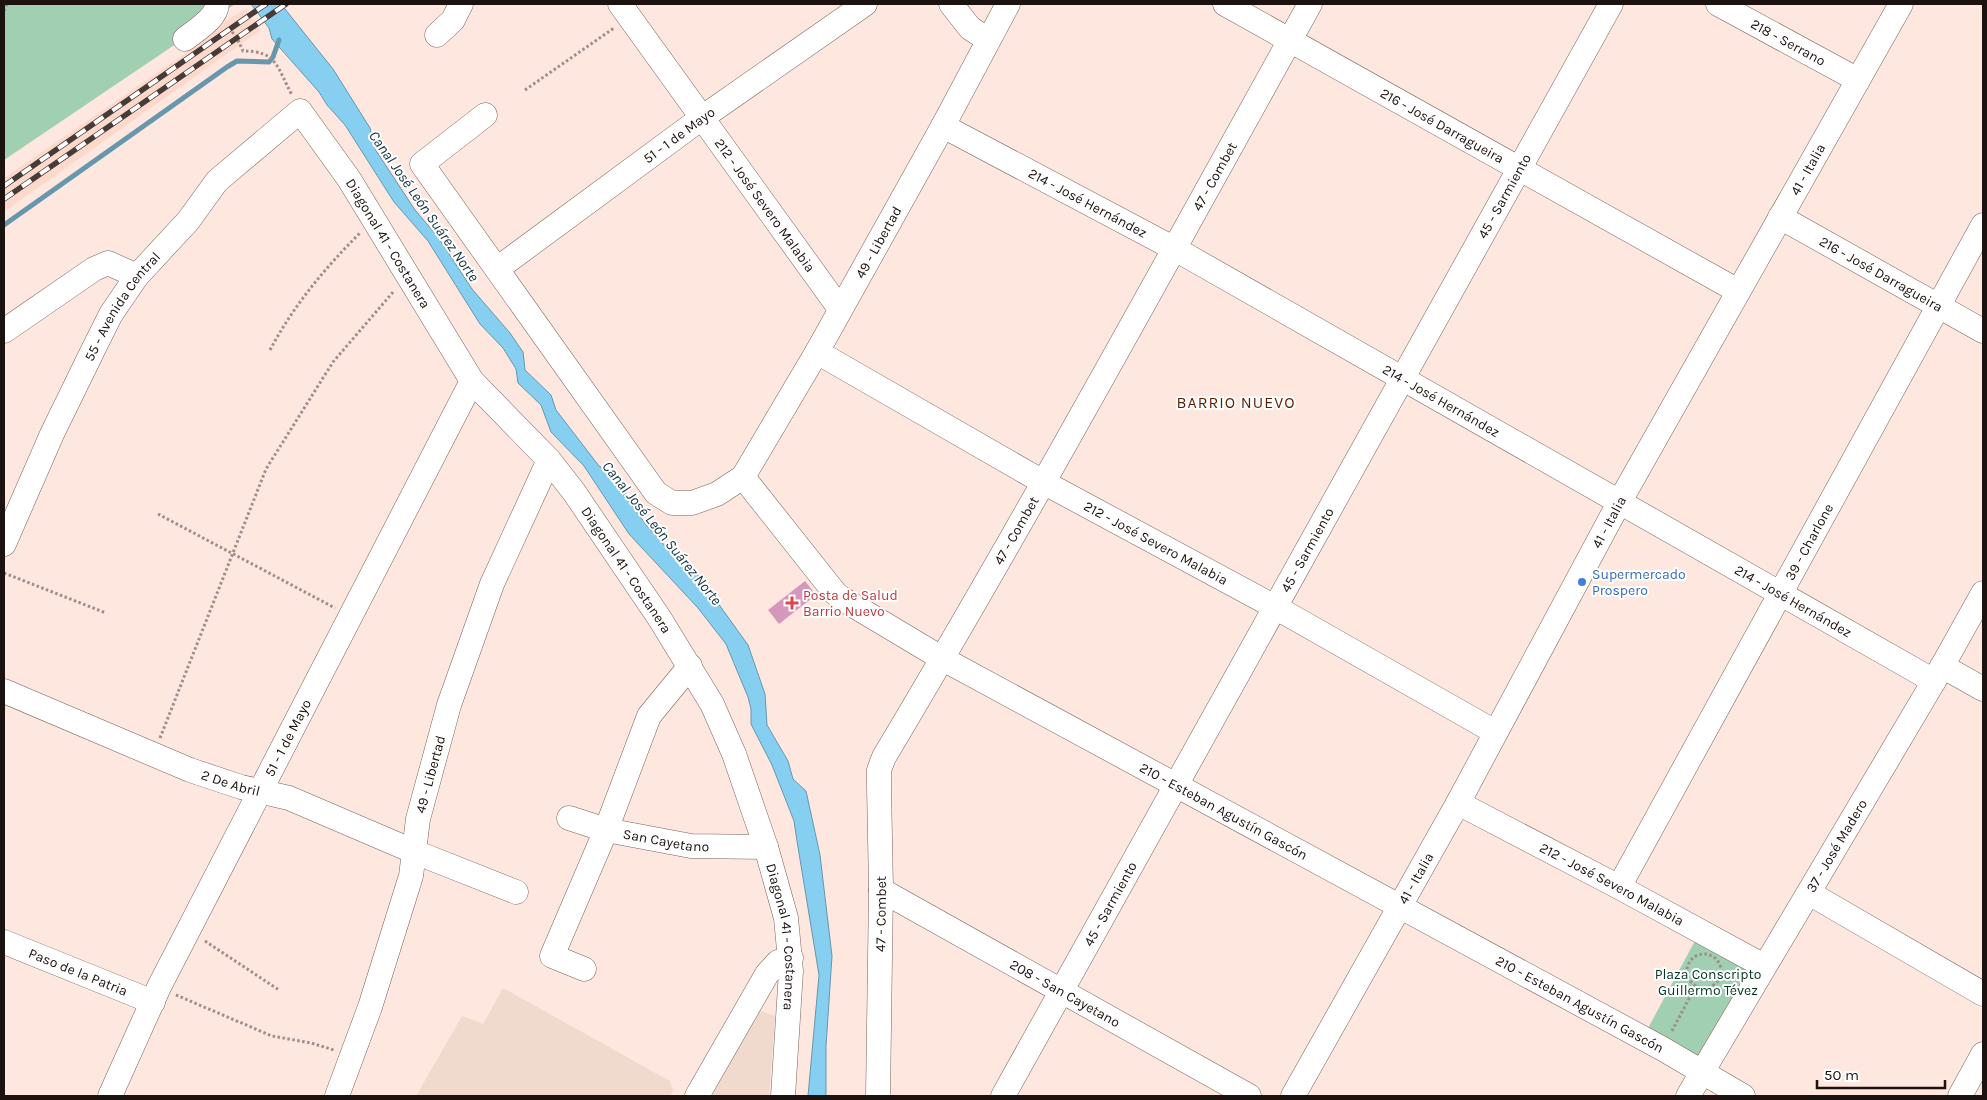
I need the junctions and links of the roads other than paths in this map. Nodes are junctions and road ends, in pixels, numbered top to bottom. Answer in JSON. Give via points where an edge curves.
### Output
{"nodes":[{"id":1,"x":461,"y":4,"type":"edge"},
{"id":2,"x":865,"y":4,"type":"edge"},
{"id":3,"x":951,"y":4,"type":"edge"},
{"id":4,"x":1008,"y":4,"type":"edge"},
{"id":5,"x":1225,"y":4,"type":"edge"},
{"id":6,"x":1310,"y":4,"type":"edge"},
{"id":7,"x":1611,"y":4,"type":"edge"},
{"id":8,"x":1718,"y":4,"type":"edge"},
{"id":9,"x":1901,"y":4,"type":"edge"},
{"id":10,"x":624,"y":10,"type":"edge"},
{"id":11,"x":222,"y":14,"type":"edge"},
{"id":12,"x":437,"y":35,"type":"dead end"},
{"id":13,"x":185,"y":39,"type":"dead end"},
{"id":14,"x":1290,"y":39,"type":"junction"},
{"id":15,"x":988,"y":40,"type":"junction"},
{"id":16,"x":1858,"y":80,"type":"junction"},
{"id":17,"x":300,"y":111,"type":"joint"},
{"id":18,"x":485,"y":115,"type":"dead end"},
{"id":19,"x":703,"y":117,"type":"junction"},
{"id":20,"x":943,"y":126,"type":"junction"},
{"id":21,"x":1518,"y":168,"type":"junction"},
{"id":22,"x":1780,"y":217,"type":"junction"},
{"id":23,"x":1983,"y":225,"type":"edge"},
{"id":24,"x":1175,"y":249,"type":"junction"},
{"id":25,"x":497,"y":269,"type":"junction"},
{"id":26,"x":137,"y":276,"type":"junction"},
{"id":27,"x":1738,"y":291,"type":"junction"},
{"id":28,"x":1939,"y":305,"type":"junction"},
{"id":29,"x":840,"y":309,"type":"junction"},
{"id":30,"x":4,"y":331,"type":"edge"},
{"id":31,"x":1983,"y":331,"type":"edge"},
{"id":32,"x":817,"y":352,"type":"junction"},
{"id":33,"x":1403,"y":378,"type":"junction"},
{"id":34,"x":472,"y":381,"type":"junction"},
{"id":35,"x":549,"y":460,"type":"junction"},
{"id":36,"x":743,"y":477,"type":"junction"},
{"id":37,"x":1043,"y":482,"type":"junction"},
{"id":38,"x":1620,"y":501,"type":"junction"},
{"id":39,"x":4,"y":544,"type":"edge"},
{"id":40,"x":1983,"y":593,"type":"edge"},
{"id":41,"x":1779,"y":594,"type":"junction"},
{"id":42,"x":1275,"y":606,"type":"junction"},
{"id":43,"x":943,"y":659,"type":"junction"},
{"id":44,"x":690,"y":666,"type":"junction"},
{"id":45,"x":1938,"y":674,"type":"junction"},
{"id":46,"x":1983,"y":689,"type":"edge"},
{"id":47,"x":4,"y":691,"type":"edge"},
{"id":48,"x":1495,"y":732,"type":"junction"},
{"id":49,"x":1178,"y":785,"type":"junction"},
{"id":50,"x":262,"y":791,"type":"junction"},
{"id":51,"x":1458,"y":803,"type":"junction"},
{"id":52,"x":569,"y":818,"type":"dead end"},
{"id":53,"x":606,"y":830,"type":"junction"},
{"id":54,"x":766,"y":847,"type":"junction"},
{"id":55,"x":415,"y":852,"type":"junction"},
{"id":56,"x":1619,"y":887,"type":"junction"},
{"id":57,"x":881,"y":890,"type":"junction"},
{"id":58,"x":516,"y":892,"type":"dead end"},
{"id":59,"x":1809,"y":893,"type":"junction"},
{"id":60,"x":1399,"y":908,"type":"junction"},
{"id":61,"x":4,"y":942,"type":"edge"},
{"id":62,"x":791,"y":958,"type":"junction"},
{"id":63,"x":1764,"y":966,"type":"junction"},
{"id":64,"x":584,"y":969,"type":"dead end"},
{"id":65,"x":1062,"y":992,"type":"junction"},
{"id":66,"x":1983,"y":994,"type":"edge"},
{"id":67,"x":156,"y":995,"type":"junction"},
{"id":68,"x":1983,"y":1054,"type":"edge"},
{"id":69,"x":1702,"y":1072,"type":"junction"},
{"id":70,"x":110,"y":1096,"type":"edge"},
{"id":71,"x":338,"y":1096,"type":"edge"},
{"id":72,"x":697,"y":1096,"type":"edge"},
{"id":73,"x":784,"y":1096,"type":"edge"},
{"id":74,"x":878,"y":1096,"type":"edge"},
{"id":75,"x":1003,"y":1096,"type":"edge"},
{"id":76,"x":1249,"y":1096,"type":"edge"},
{"id":77,"x":1293,"y":1096,"type":"edge"},
{"id":78,"x":1688,"y":1096,"type":"edge"},
{"id":79,"x":1743,"y":1096,"type":"edge"},
{"id":80,"x":1960,"y":1096,"type":"edge"}],
"edges":[{"from":1,"to":12,"type":"street","via":[[453,20]]},
{"from":2,"to":19,"type":"street","name":"51 - 1 de Mayo"},
{"from":3,"to":15,"type":"street","via":[[970,28]]},
{"from":4,"to":15,"type":"street","name":"49 - Libertad"},
{"from":5,"to":14,"type":"street","name":"216 - José Darragueira"},
{"from":6,"to":14,"type":"street","name":"47 - Combet"},
{"from":7,"to":21,"type":"street","name":"45 - Sarmiento"},
{"from":8,"to":16,"type":"street","name":"218 - Serrano"},
{"from":9,"to":16,"type":"street","name":"41 - Italia"},
{"from":10,"to":19,"type":"street","name":"212 - José Severo Malabia"},
{"from":11,"to":13,"type":"street","via":[[217,8]]},
{"from":14,"to":21,"type":"street","name":"216 - José Darragueira"},
{"from":14,"to":24,"type":"street","name":"47 - Combet"},
{"from":15,"to":20,"type":"street","name":"49 - Libertad"},
{"from":16,"to":22,"type":"street","name":"41 - Italia"},
{"from":17,"to":26,"type":"street","name":"55 - Avenida Central","via":[[217,182],[188,221]]},
{"from":17,"to":34,"type":"street","name":"Diagonal 41 - Costanera","via":[[349,179]]},
{"from":18,"to":25,"type":"street","via":[[422,164]]},
{"from":19,"to":25,"type":"street","name":"51 - 1 de Mayo"},
{"from":19,"to":29,"type":"street","name":"212 - José Severo Malabia"},
{"from":20,"to":24,"type":"street","name":"214 - José Hernández"},
{"from":20,"to":29,"type":"street","name":"49 - Libertad"},
{"from":21,"to":27,"type":"street","name":"216 - José Darragueira"},
{"from":21,"to":33,"type":"street","name":"45 - Sarmiento"},
{"from":22,"to":27,"type":"street","name":"41 - Italia"},
{"from":22,"to":28,"type":"street","name":"216 - José Darragueira"},
{"from":23,"to":28,"type":"street","name":"39 - Charlone"},
{"from":24,"to":33,"type":"street","name":"214 - José Hernández"},
{"from":24,"to":37,"type":"street","name":"47 - Combet"},
{"from":25,"to":36,"type":"street","via":[[656,493],[672,503],[692,503],[718,494]]},
{"from":26,"to":30,"type":"street","via":[[108,263],[94,269]]},
{"from":26,"to":39,"type":"street","name":"55 - Avenida Central","via":[[111,314],[52,434]]},
{"from":27,"to":38,"type":"street","name":"41 - Italia"},
{"from":28,"to":31,"type":"street","name":"216 - José Darragueira"},
{"from":28,"to":41,"type":"street","name":"39 - Charlone"},
{"from":29,"to":32,"type":"street","name":"49 - Libertad"},
{"from":32,"to":36,"type":"street","name":"49 - Libertad"},
{"from":32,"to":37,"type":"street","name":"212 - José Severo Malabia"},
{"from":33,"to":38,"type":"street","name":"214 - José Hernández"},
{"from":33,"to":42,"type":"street","name":"45 - Sarmiento"},
{"from":34,"to":35,"type":"street","name":"Diagonal 41 - Costanera"},
{"from":34,"to":50,"type":"street","name":"51 - 1 de Mayo"},
{"from":35,"to":44,"type":"street","name":"Diagonal 41 - Costanera","via":[[574,492]]},
{"from":35,"to":55,"type":"street","name":"49 - Libertad","via":[[492,584],[449,705],[418,819]]},
{"from":36,"to":43,"type":"street","name":"210 - Esteban Agustín Gascón","via":[[834,593]]},
{"from":37,"to":42,"type":"street","name":"212 - José Severo Malabia"},
{"from":37,"to":43,"type":"street","name":"47 - Combet"},
{"from":38,"to":41,"type":"street","name":"214 - José Hernández"},
{"from":38,"to":48,"type":"street","name":"41 - Italia"},
{"from":40,"to":45,"type":"street","name":"37 - José Madero"},
{"from":41,"to":45,"type":"street","name":"214 - José Hernández"},
{"from":41,"to":56,"type":"street","name":"39 - Charlone"},
{"from":42,"to":48,"type":"street","name":"212 - José Severo Malabia"},
{"from":42,"to":49,"type":"street","name":"45 - Sarmiento"},
{"from":43,"to":49,"type":"street","name":"210 - Esteban Agustín Gascón"},
{"from":43,"to":57,"type":"street","name":"47 - Combet","via":[[879,770]]},
{"from":44,"to":53,"type":"street","via":[[648,716]]},
{"from":44,"to":54,"type":"street","name":"Diagonal 41 - Costanera","via":[[712,704],[734,754]]},
{"from":45,"to":46,"type":"street","name":"214 - José Hernández"},
{"from":45,"to":59,"type":"street","name":"37 - José Madero"},
{"from":47,"to":50,"type":"street","name":"2 De Abril","via":[[190,770]]},
{"from":48,"to":51,"type":"street","name":"41 - Italia"},
{"from":49,"to":60,"type":"street","name":"210 - Esteban Agustín Gascón"},
{"from":49,"to":65,"type":"street","name":"45 - Sarmiento"},
{"from":50,"to":55,"type":"street","name":"2 De Abril","via":[[289,798]]},
{"from":50,"to":67,"type":"street","name":"51 - 1 de Mayo"},
{"from":51,"to":56,"type":"street","name":"212 - José Severo Malabia"},
{"from":51,"to":60,"type":"street","name":"41 - Italia"},
{"from":52,"to":53,"type":"street","name":"San Cayetano"},
{"from":53,"to":54,"type":"street","name":"San Cayetano","via":[[691,846]]},
{"from":53,"to":64,"type":"street","via":[[552,956]]},
{"from":54,"to":62,"type":"street","name":"Diagonal 41 - Costanera","via":[[786,918]]},
{"from":55,"to":58,"type":"street","name":"2 De Abril"},
{"from":55,"to":71,"type":"street","name":"49 - Libertad","via":[[411,876]]},
{"from":56,"to":63,"type":"street","name":"212 - José Severo Malabia"},
{"from":57,"to":65,"type":"street","name":"208 - San Cayetano"},
{"from":57,"to":74,"type":"street","name":"47 - Combet"},
{"from":59,"to":63,"type":"street","name":"37 - José Madero"},
{"from":59,"to":66,"type":"street"},
{"from":60,"to":69,"type":"street","name":"210 - Esteban Agustín Gascón"},
{"from":60,"to":77,"type":"street","name":"41 - Italia"},
{"from":61,"to":67,"type":"street","name":"Paso de la Patria"},
{"from":62,"to":72,"type":"street","via":[[778,962],[767,974]]},
{"from":62,"to":73,"type":"street","name":"Diagonal 41 - Costanera"},
{"from":63,"to":69,"type":"street","name":"37 - José Madero"},
{"from":65,"to":75,"type":"street","name":"45 - Sarmiento"},
{"from":65,"to":76,"type":"street","name":"208 - San Cayetano"},
{"from":67,"to":70,"type":"street","name":"51 - 1 de Mayo"},
{"from":68,"to":80,"type":"street"},
{"from":69,"to":78,"type":"street","name":"37 - José Madero"},
{"from":69,"to":79,"type":"street","name":"210 - Esteban Agustín Gascón"}]}
